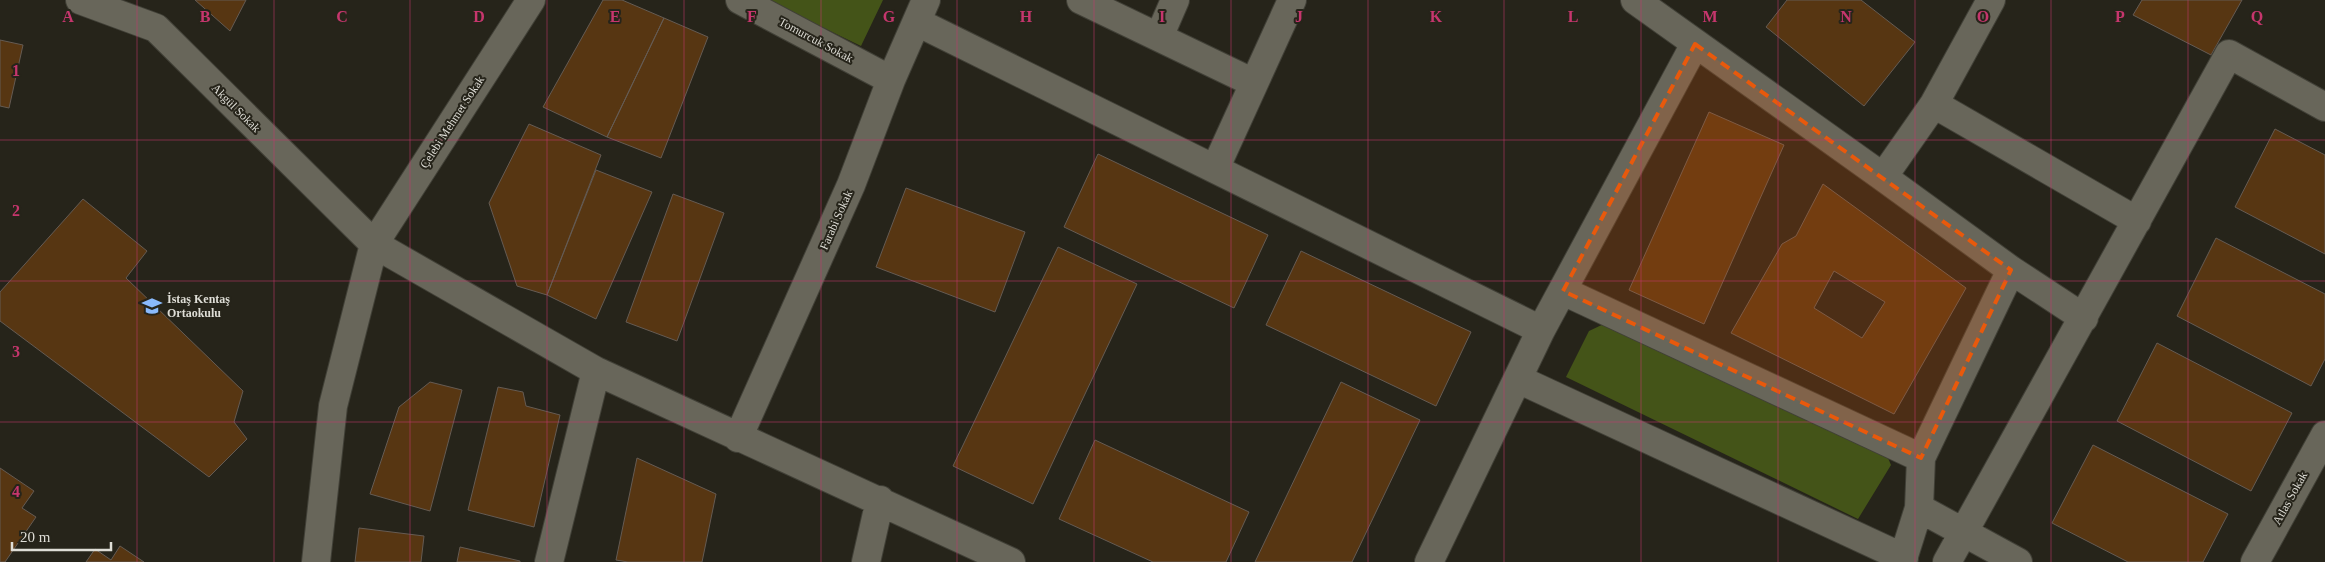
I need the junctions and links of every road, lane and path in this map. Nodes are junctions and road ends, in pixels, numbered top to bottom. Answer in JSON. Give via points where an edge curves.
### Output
{"nodes":[{"id":1,"x":80,"y":0,"type":"edge"},
{"id":2,"x":140,"y":0,"type":"edge"},
{"id":3,"x":531,"y":0,"type":"edge"},
{"id":4,"x":740,"y":0,"type":"edge"},
{"id":5,"x":1081,"y":0,"type":"edge"},
{"id":6,"x":1175,"y":0,"type":"edge"},
{"id":7,"x":1292,"y":0,"type":"edge"},
{"id":8,"x":1635,"y":0,"type":"edge"},
{"id":9,"x":1991,"y":0,"type":"edge"},
{"id":10,"x":921,"y":11,"type":"edge"},
{"id":11,"x":156,"y":28,"type":"junction"},
{"id":12,"x":1158,"y":37,"type":"junction"},
{"id":13,"x":1695,"y":44,"type":"junction"},
{"id":14,"x":891,"y":80,"type":"junction"},
{"id":15,"x":1254,"y":84,"type":"junction"},
{"id":16,"x":1934,"y":104,"type":"junction"},
{"id":17,"x":2325,"y":107,"type":"edge"},
{"id":18,"x":1215,"y":169,"type":"junction"},
{"id":19,"x":1884,"y":176,"type":"junction"},
{"id":20,"x":2137,"y":222,"type":"junction"},
{"id":21,"x":374,"y":244,"type":"junction"},
{"id":22,"x":2011,"y":270,"type":"junction"},
{"id":23,"x":1563,"y":291,"type":"junction"},
{"id":24,"x":2084,"y":318,"type":"junction"},
{"id":25,"x":1541,"y":330,"type":"junction"},
{"id":26,"x":596,"y":371,"type":"junction"},
{"id":27,"x":1518,"y":379,"type":"junction"},
{"id":28,"x":2325,"y":435,"type":"edge"},
{"id":29,"x":738,"y":438,"type":"junction"},
{"id":30,"x":1921,"y":458,"type":"junction"},
{"id":31,"x":880,"y":500,"type":"junction"},
{"id":32,"x":1919,"y":508,"type":"junction"},
{"id":33,"x":1962,"y":533,"type":"junction"},
{"id":34,"x":1903,"y":560,"type":"edge"},
{"id":35,"x":316,"y":562,"type":"edge"},
{"id":36,"x":549,"y":562,"type":"edge"},
{"id":37,"x":866,"y":562,"type":"edge"},
{"id":38,"x":1012,"y":562,"type":"edge"},
{"id":39,"x":1430,"y":562,"type":"edge"},
{"id":40,"x":1947,"y":562,"type":"edge"},
{"id":41,"x":2018,"y":562,"type":"edge"},
{"id":42,"x":2255,"y":562,"type":"edge"}],
"edges":[{"from":1,"to":11,"type":"street","name":"Akgül Sokak"},
{"from":2,"to":11,"type":"street"},
{"from":3,"to":21,"type":"street","name":"Çelebi Mehmet Sokak"},
{"from":4,"to":14,"type":"street","name":"Tomurcuk Sokak"},
{"from":5,"to":12,"type":"street"},
{"from":6,"to":12,"type":"street"},
{"from":7,"to":15,"type":"street"},
{"from":8,"to":13,"type":"street"},
{"from":9,"to":16,"type":"street"},
{"from":10,"to":14,"type":"street","name":"Farabi Sokak"},
{"from":10,"to":18,"type":"street"},
{"from":11,"to":21,"type":"street","name":"Akgül Sokak"},
{"from":12,"to":15,"type":"street"},
{"from":13,"to":19,"type":"street"},
{"from":13,"to":23,"type":"street"},
{"from":14,"to":29,"type":"street","name":"Farabi Sokak","via":[[852,185]]},
{"from":15,"to":18,"type":"street"},
{"from":16,"to":19,"type":"street"},
{"from":16,"to":20,"type":"street"},
{"from":17,"to":20,"type":"street","via":[[2229,54]]},
{"from":18,"to":25,"type":"street"},
{"from":19,"to":22,"type":"street"},
{"from":20,"to":24,"type":"street"},
{"from":21,"to":26,"type":"street","name":"Akgül Sokak"},
{"from":21,"to":35,"type":"street","name":"Çelebi Mehmet Sokak","via":[[333,406]]},
{"from":22,"to":24,"type":"street"},
{"from":22,"to":30,"type":"street"},
{"from":23,"to":25,"type":"street"},
{"from":23,"to":30,"type":"street"},
{"from":24,"to":33,"type":"street"},
{"from":25,"to":27,"type":"street"},
{"from":26,"to":29,"type":"street","name":"Akgül Sokak"},
{"from":26,"to":36,"type":"street"},
{"from":27,"to":34,"type":"street"},
{"from":27,"to":39,"type":"street"},
{"from":28,"to":42,"type":"street","name":"Atlas Sokak"},
{"from":29,"to":31,"type":"street","name":"Akgül Sokak"},
{"from":30,"to":32,"type":"street"},
{"from":31,"to":37,"type":"street"},
{"from":31,"to":38,"type":"street","name":"Akgül Sokak"},
{"from":32,"to":33,"type":"street"},
{"from":32,"to":34,"type":"street"},
{"from":33,"to":40,"type":"street"},
{"from":33,"to":41,"type":"street"}]}
